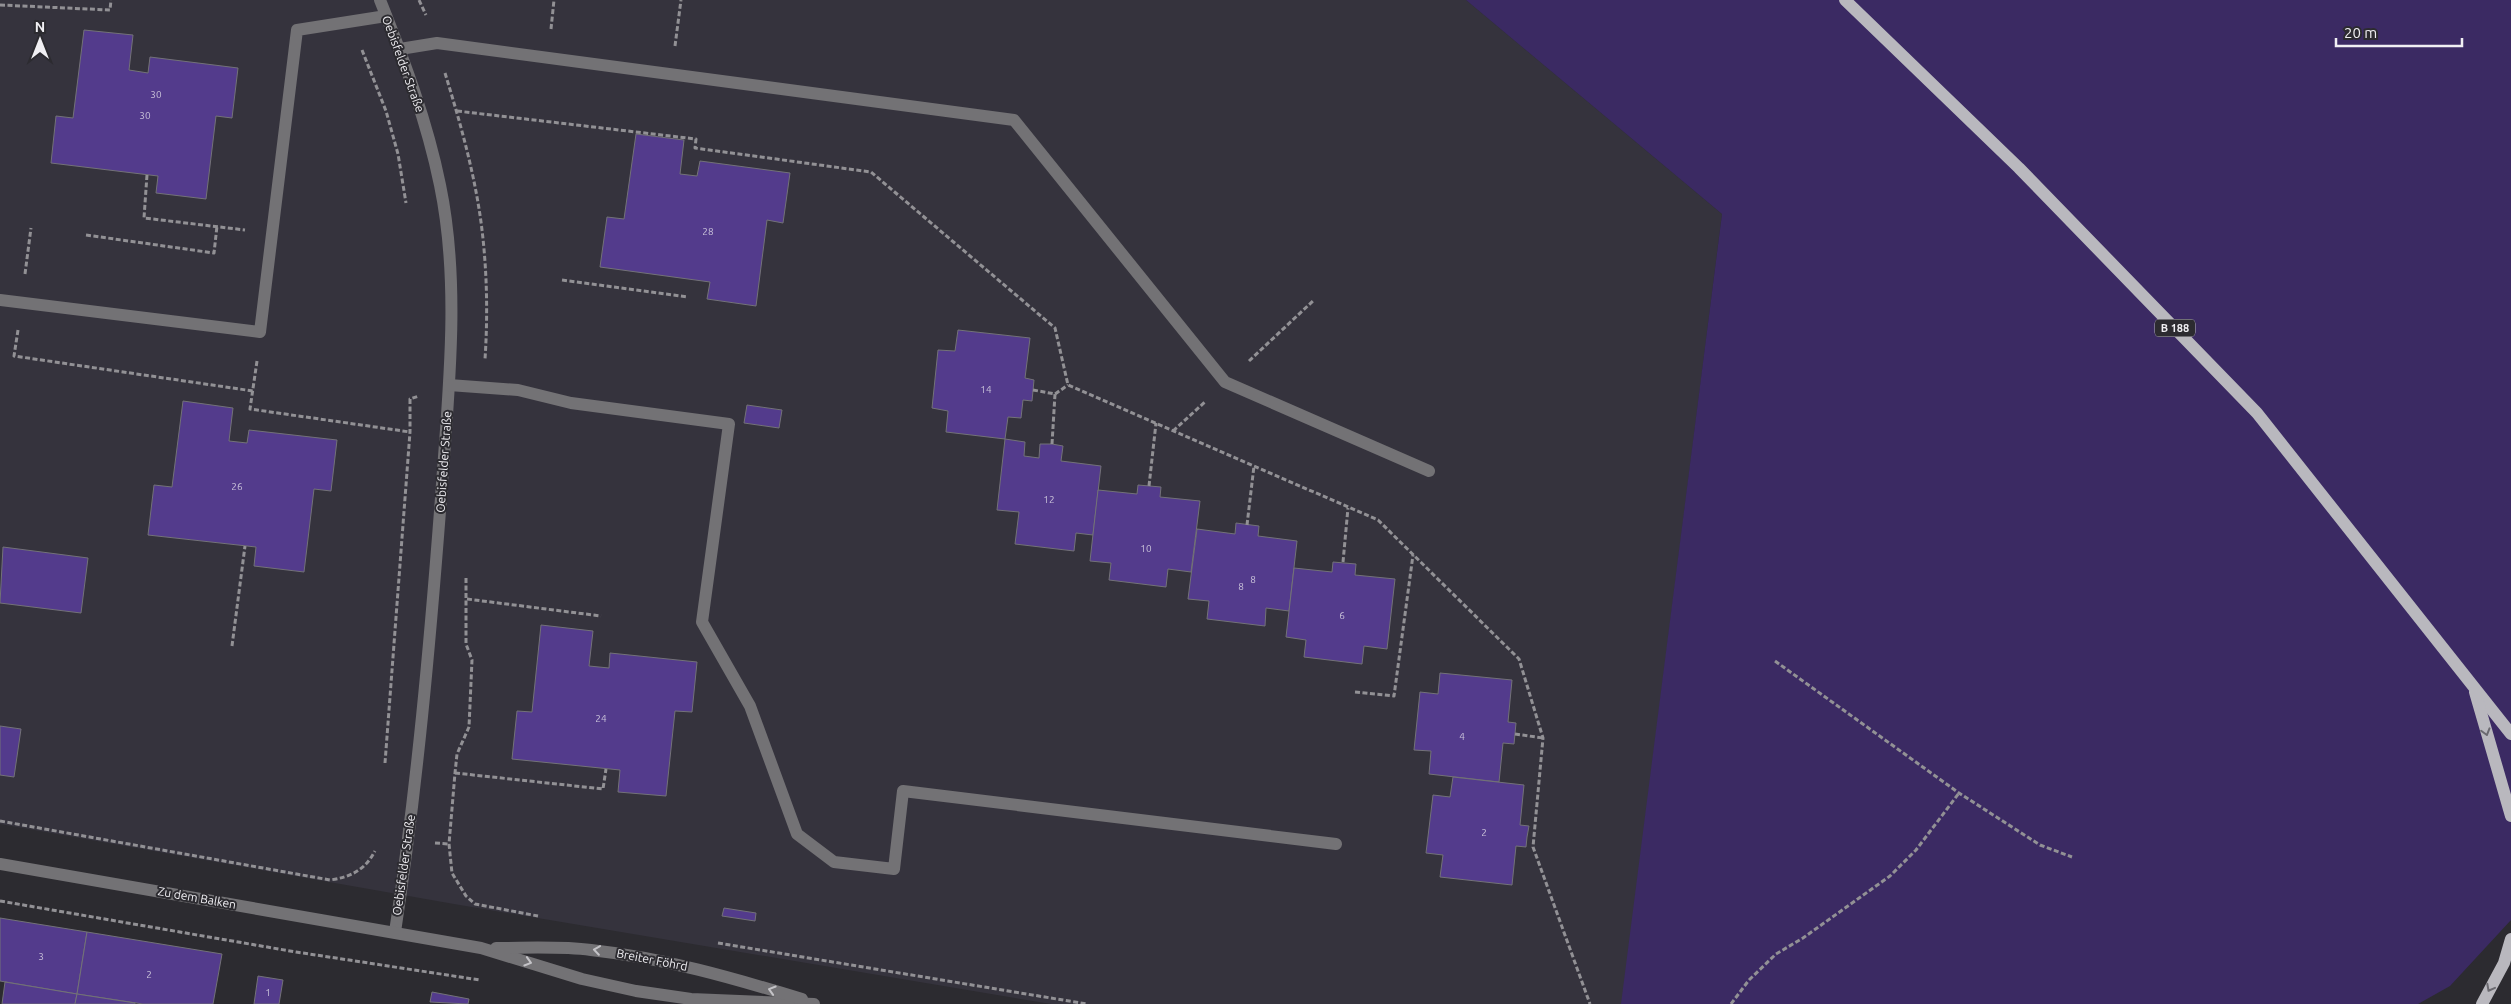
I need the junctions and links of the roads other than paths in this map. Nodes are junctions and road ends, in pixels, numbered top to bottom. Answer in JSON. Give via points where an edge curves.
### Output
{"nodes":[{"id":1,"x":380,"y":0,"type":"edge"},
{"id":2,"x":1845,"y":0,"type":"edge"},
{"id":3,"x":386,"y":16,"type":"junction"},
{"id":4,"x":400,"y":49,"type":"junction"},
{"id":5,"x":0,"y":300,"type":"edge"},
{"id":6,"x":449,"y":384,"type":"junction"},
{"id":7,"x":1429,"y":471,"type":"dead end"},
{"id":8,"x":2473,"y":685,"type":"junction"},
{"id":9,"x":2511,"y":734,"type":"edge"},
{"id":10,"x":2511,"y":816,"type":"edge"},
{"id":11,"x":1336,"y":844,"type":"dead end"},
{"id":12,"x":0,"y":864,"type":"edge"},
{"id":13,"x":395,"y":932,"type":"junction"},
{"id":14,"x":2511,"y":939,"type":"edge"},
{"id":15,"x":481,"y":948,"type":"junction"},
{"id":16,"x":814,"y":1004,"type":"edge"},
{"id":17,"x":819,"y":1004,"type":"edge"},
{"id":18,"x":2482,"y":1004,"type":"edge"}],
"edges":[{"from":1,"to":3,"type":"street","name":"Oebisfelder Straße"},
{"from":2,"to":8,"type":"main road","number":"B 188","via":[[2019,168],[2257,413]]},
{"from":3,"to":4,"type":"street","name":"Oebisfelder Straße"},
{"from":3,"to":5,"type":"street","via":[[297,30],[260,332]]},
{"from":4,"to":6,"type":"street","name":"Oebisfelder Straße","via":[[441,187],[450,282]]},
{"from":4,"to":7,"type":"street","via":[[437,43],[1014,120],[1225,382]]},
{"from":6,"to":11,"type":"street","via":[[518,390],[570,403],[729,424],[702,622],[750,706],[797,834],[834,862],[894,869],[903,791]]},
{"from":6,"to":13,"type":"street","name":"Oebisfelder Straße","via":[[434,596],[409,841]]},
{"from":8,"to":9,"type":"main road","number":"B 188"},
{"from":8,"to":10,"type":"main road","one_way":true},
{"from":12,"to":13,"type":"street","name":"Zu dem Balken"},
{"from":13,"to":15,"type":"street","name":"Breiter Föhrd"},
{"from":14,"to":18,"type":"main road","one_way":true,"via":[[2504,963]]},
{"from":15,"to":16,"type":"street","name":"Breiter Föhrd","one_way":true,"via":[[582,979],[636,991],[691,999]]},
{"from":17,"to":15,"type":"street","name":"Breiter Föhrd","one_way":true,"via":[[713,972],[641,957],[590,949]]}]}
